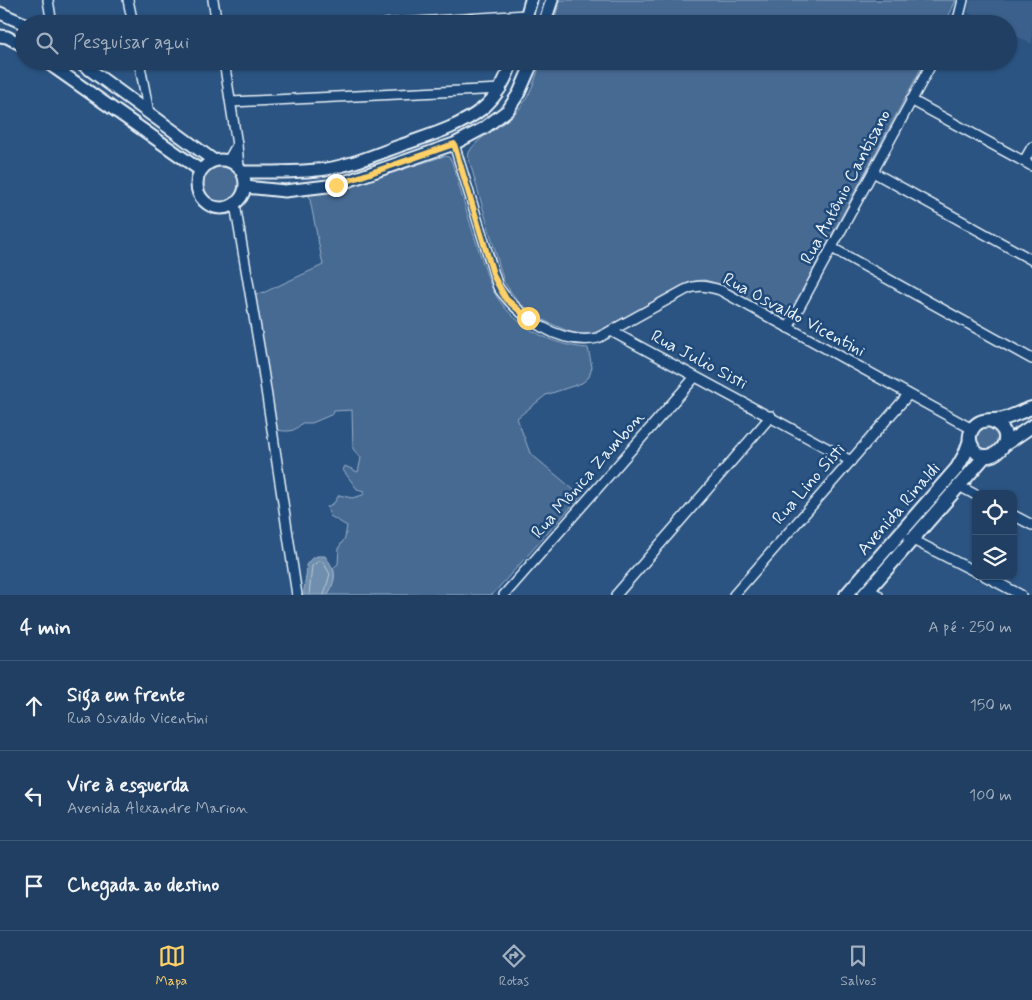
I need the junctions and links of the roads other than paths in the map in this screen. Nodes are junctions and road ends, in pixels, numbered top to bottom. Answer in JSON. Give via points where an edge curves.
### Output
{"nodes":[{"id":1,"x":48,"y":0,"type":"edge"},
{"id":2,"x":128,"y":0,"type":"edge"},
{"id":3,"x":213,"y":0,"type":"edge"},
{"id":4,"x":531,"y":0,"type":"edge"},
{"id":5,"x":552,"y":0,"type":"edge"},
{"id":6,"x":963,"y":0,"type":"edge"},
{"id":7,"x":0,"y":13,"type":"edge"},
{"id":8,"x":50,"y":15,"type":"edge"},
{"id":9,"x":131,"y":15,"type":"edge"},
{"id":10,"x":216,"y":15,"type":"edge"},
{"id":11,"x":526,"y":15,"type":"edge"},
{"id":12,"x":547,"y":15,"type":"edge"},
{"id":13,"x":959,"y":15,"type":"edge"},
{"id":14,"x":15,"y":20,"type":"edge"},
{"id":15,"x":0,"y":36,"type":"edge"},
{"id":16,"x":15,"y":41,"type":"edge"},
{"id":17,"x":58,"y":70,"type":"edge"},
{"id":18,"x":90,"y":70,"type":"edge"},
{"id":19,"x":141,"y":70,"type":"edge"},
{"id":20,"x":226,"y":70,"type":"edge"},
{"id":21,"x":509,"y":70,"type":"edge"},
{"id":22,"x":529,"y":70,"type":"edge"},
{"id":23,"x":928,"y":70,"type":"edge"},
{"id":24,"x":502,"y":89,"type":"junction"},
{"id":25,"x":911,"y":100,"type":"junction"},
{"id":26,"x":231,"y":102,"type":"junction"},
{"id":27,"x":149,"y":113,"type":"junction"},
{"id":28,"x":454,"y":144,"type":"junction"},
{"id":29,"x":1032,"y":146,"type":"edge"},
{"id":30,"x":213,"y":160,"type":"junction"},
{"id":31,"x":1028,"y":164,"type":"edge"},
{"id":32,"x":236,"y":167,"type":"junction"},
{"id":33,"x":200,"y":170,"type":"junction"},
{"id":34,"x":873,"y":172,"type":"junction"},
{"id":35,"x":245,"y":187,"type":"junction"},
{"id":36,"x":235,"y":204,"type":"junction"},
{"id":37,"x":832,"y":248,"type":"junction"},
{"id":38,"x":1032,"y":260,"type":"edge"},
{"id":39,"x":788,"y":328,"type":"junction"},
{"id":40,"x":611,"y":331,"type":"junction"},
{"id":41,"x":1032,"y":359,"type":"edge"},
{"id":42,"x":695,"y":377,"type":"junction"},
{"id":43,"x":908,"y":395,"type":"junction"},
{"id":44,"x":1032,"y":408,"type":"edge"},
{"id":45,"x":771,"y":416,"type":"junction"},
{"id":46,"x":992,"y":421,"type":"junction"},
{"id":47,"x":1032,"y":426,"type":"edge"},
{"id":48,"x":971,"y":435,"type":"junction"},
{"id":49,"x":1004,"y":445,"type":"junction"},
{"id":50,"x":985,"y":456,"type":"junction"},
{"id":51,"x":851,"y":461,"type":"junction"},
{"id":52,"x":959,"y":486,"type":"junction"},
{"id":53,"x":972,"y":493,"type":"edge"},
{"id":54,"x":1017,"y":517,"type":"edge"},
{"id":55,"x":1032,"y":525,"type":"edge"},
{"id":56,"x":900,"y":534,"type":"junction"},
{"id":57,"x":913,"y":539,"type":"junction"},
{"id":58,"x":972,"y":570,"type":"edge"},
{"id":59,"x":993,"y":580,"type":"edge"},
{"id":60,"x":870,"y":593,"type":"edge"},
{"id":61,"x":297,"y":595,"type":"edge"},
{"id":62,"x":504,"y":595,"type":"edge"},
{"id":63,"x":616,"y":595,"type":"edge"},
{"id":64,"x":734,"y":595,"type":"edge"},
{"id":65,"x":846,"y":595,"type":"edge"},
{"id":66,"x":1021,"y":595,"type":"edge"}],
"edges":[{"from":1,"to":8,"type":"street"},
{"from":2,"to":9,"type":"street"},
{"from":3,"to":10,"type":"street"},
{"from":4,"to":11,"type":"street"},
{"from":5,"to":12,"type":"street"},
{"from":6,"to":13,"type":"street"},
{"from":7,"to":14,"type":"street"},
{"from":15,"to":16,"type":"street"},
{"from":17,"to":33,"type":"street"},
{"from":18,"to":27,"type":"street"},
{"from":19,"to":27,"type":"street"},
{"from":20,"to":26,"type":"street"},
{"from":21,"to":24,"type":"street"},
{"from":22,"to":28,"type":"street","via":[[508,110]]},
{"from":23,"to":25,"type":"street","name":"Rua Antônio Cantisano"},
{"from":24,"to":26,"type":"street"},
{"from":24,"to":32,"type":"street","via":[[482,109],[452,127],[358,161],[327,169],[285,173]]},
{"from":25,"to":31,"type":"street"},
{"from":25,"to":34,"type":"street","name":"Rua Antônio Cantisano"},
{"from":26,"to":32,"type":"street","via":[[237,145]]},
{"from":27,"to":30,"type":"street"},
{"from":28,"to":35,"type":"street","via":[[336,185],[285,191]]},
{"from":28,"to":40,"type":"street","name":"Rua Osvaldo Vicentini","via":[[494,277],[506,299],[539,325],[571,338],[587,340]]},
{"from":29,"to":31,"type":"street"},
{"from":30,"to":32,"type":"street","via":[[221,159]]},
{"from":30,"to":33,"type":"street"},
{"from":32,"to":35,"type":"street","via":[[245,179]]},
{"from":33,"to":36,"type":"street","via":[[196,186],[204,202],[219,208]]},
{"from":34,"to":37,"type":"street","name":"Rua Antônio Cantisano"},
{"from":34,"to":38,"type":"street"},
{"from":35,"to":36,"type":"street"},
{"from":36,"to":61,"type":"street"},
{"from":37,"to":39,"type":"street","name":"Rua Antônio Cantisano"},
{"from":37,"to":41,"type":"street"},
{"from":39,"to":40,"type":"street","name":"Rua Osvaldo Vicentini","via":[[720,290],[694,286]]},
{"from":39,"to":43,"type":"street","name":"Rua Osvaldo Vicentini"},
{"from":40,"to":42,"type":"street","name":"Rua Julio Sisti"},
{"from":42,"to":45,"type":"street","name":"Rua Julio Sisti"},
{"from":42,"to":62,"type":"street","name":"Rua Mônica Zambon"},
{"from":43,"to":48,"type":"street","name":"Rua Osvaldo Vicentini"},
{"from":43,"to":51,"type":"street","name":"Rua Lino Sisti"},
{"from":44,"to":46,"type":"main road"},
{"from":45,"to":51,"type":"street","name":"Rua Julio Sisti"},
{"from":45,"to":63,"type":"street"},
{"from":46,"to":48,"type":"main road","via":[[980,422]]},
{"from":46,"to":49,"type":"main road","via":[[1002,427]]},
{"from":47,"to":49,"type":"main road"},
{"from":48,"to":50,"type":"main road","via":[[975,451]]},
{"from":48,"to":56,"type":"main road","name":"Avenida Rinaldi","via":[[957,468]]},
{"from":49,"to":50,"type":"main road","via":[[996,453]]},
{"from":50,"to":52,"type":"main road","name":"Avenida Rinaldi"},
{"from":51,"to":64,"type":"street","name":"Rua Lino Sisti"},
{"from":52,"to":53,"type":"street"},
{"from":52,"to":57,"type":"main road","name":"Avenida Rinaldi"},
{"from":54,"to":55,"type":"street"},
{"from":56,"to":57,"type":"street"},
{"from":56,"to":65,"type":"main road","name":"Avenida Rinaldi"},
{"from":57,"to":58,"type":"street"},
{"from":57,"to":60,"type":"main road","name":"Avenida Rinaldi"},
{"from":59,"to":66,"type":"street"}]}
